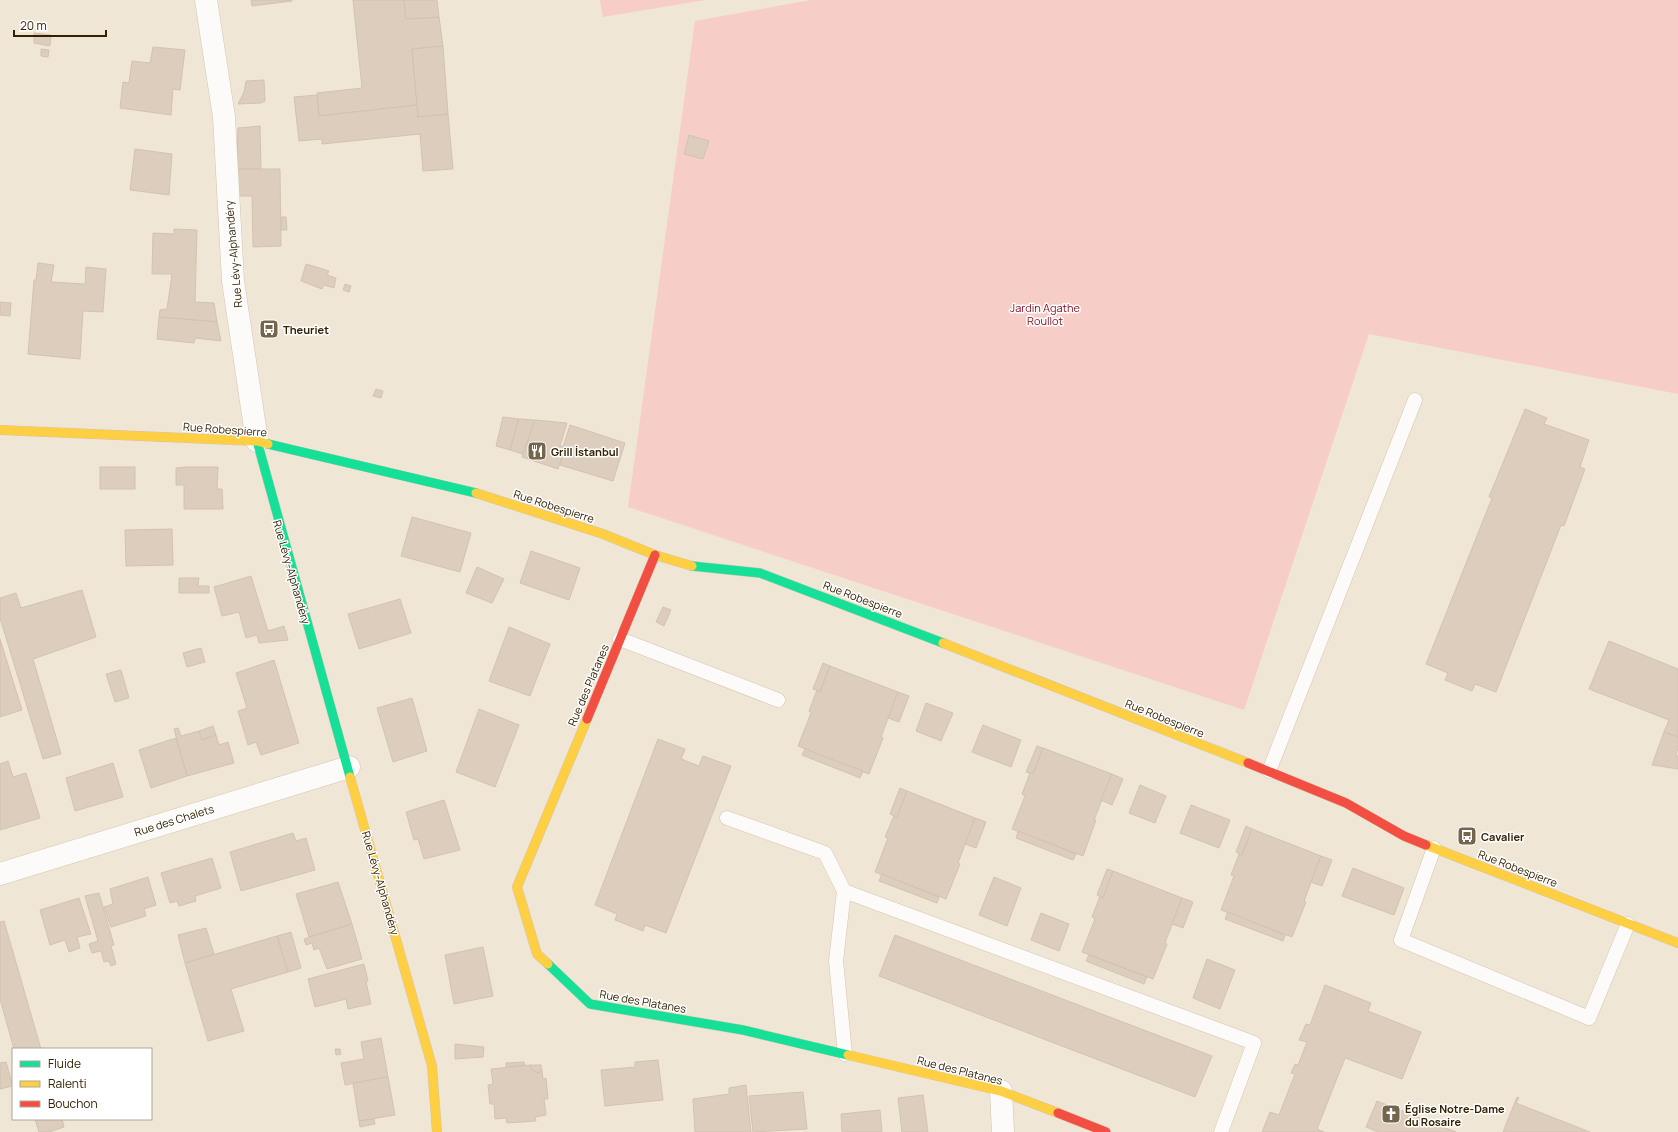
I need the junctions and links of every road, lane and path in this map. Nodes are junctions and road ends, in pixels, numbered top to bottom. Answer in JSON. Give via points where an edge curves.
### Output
{"nodes":[{"id":1,"x":206,"y":0,"type":"edge"},
{"id":2,"x":1415,"y":400,"type":"dead end"},
{"id":3,"x":0,"y":430,"type":"edge"},
{"id":4,"x":257,"y":441,"type":"junction"},
{"id":5,"x":655,"y":555,"type":"junction"},
{"id":6,"x":620,"y":639,"type":"junction"},
{"id":7,"x":778,"y":700,"type":"dead end"},
{"id":8,"x":349,"y":767,"type":"junction"},
{"id":9,"x":1269,"y":772,"type":"junction"},
{"id":10,"x":727,"y":818,"type":"dead end"},
{"id":11,"x":1434,"y":848,"type":"junction"},
{"id":12,"x":0,"y":874,"type":"edge"},
{"id":13,"x":844,"y":891,"type":"junction"},
{"id":14,"x":1628,"y":924,"type":"junction"},
{"id":15,"x":1678,"y":943,"type":"edge"},
{"id":16,"x":845,"y":1054,"type":"junction"},
{"id":17,"x":1001,"y":1091,"type":"junction"},
{"id":18,"x":437,"y":1132,"type":"edge"},
{"id":19,"x":1004,"y":1132,"type":"edge"},
{"id":20,"x":1106,"y":1132,"type":"edge"},
{"id":21,"x":1222,"y":1132,"type":"edge"}],
"edges":[{"from":1,"to":4,"type":"street","name":"Rue Lévy-Alphandéry","via":[[224,118],[233,281]]},
{"from":2,"to":9,"type":"lane"},
{"from":3,"to":4,"type":"street","name":"Rue Robespierre"},
{"from":4,"to":5,"type":"street","name":"Rue Robespierre","via":[[465,490],[603,534]]},
{"from":4,"to":8,"type":"street","name":"Rue Lévy-Alphandéry"},
{"from":5,"to":6,"type":"street","name":"Rue des Platanes"},
{"from":5,"to":9,"type":"street","name":"Rue Robespierre","via":[[692,566],[760,573],[786,582]]},
{"from":6,"to":7,"type":"lane"},
{"from":6,"to":16,"type":"street","name":"Rue des Platanes","via":[[517,887],[536,954],[590,1004],[743,1030]]},
{"from":8,"to":12,"type":"street","name":"Rue des Chalets"},
{"from":8,"to":18,"type":"street","name":"Rue Lévy-Alphandéry","via":[[432,1066]]},
{"from":9,"to":11,"type":"street","name":"Rue Robespierre","via":[[1346,803],[1404,836]]},
{"from":10,"to":13,"type":"lane","via":[[825,853]]},
{"from":11,"to":14,"type":"street","name":"Rue Robespierre"},
{"from":11,"to":14,"type":"lane","via":[[1401,940],[1589,1018]]},
{"from":13,"to":16,"type":"lane","via":[[836,961]]},
{"from":13,"to":21,"type":"lane","via":[[1254,1043]]},
{"from":14,"to":15,"type":"street","name":"Rue Robespierre"},
{"from":16,"to":17,"type":"street","name":"Rue des Platanes"},
{"from":17,"to":19,"type":"street"},
{"from":17,"to":20,"type":"street","name":"Rue des Platanes"}]}
